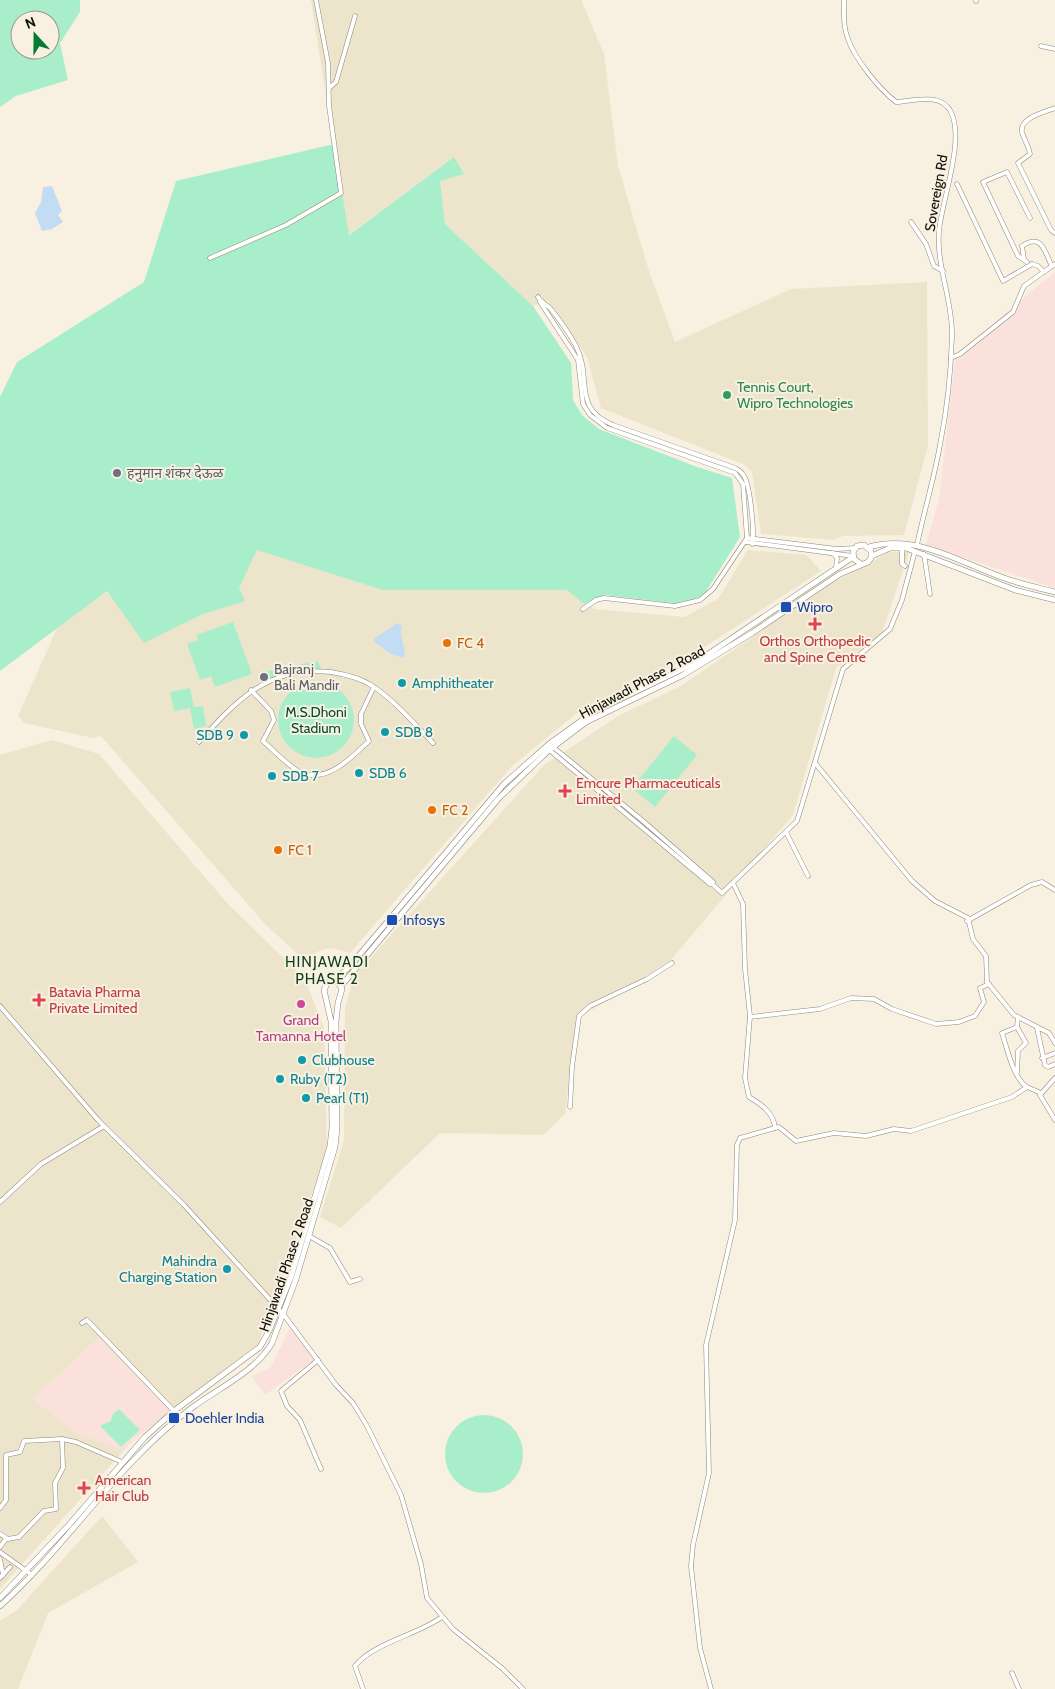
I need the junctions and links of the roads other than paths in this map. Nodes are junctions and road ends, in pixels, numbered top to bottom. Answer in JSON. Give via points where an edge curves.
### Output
{"nodes":[{"id":1,"x":316,"y":0,"type":"edge"},
{"id":2,"x":844,"y":0,"type":"edge"},
{"id":3,"x":355,"y":16,"type":"dead end"},
{"id":4,"x":1041,"y":46,"type":"dead end"},
{"id":5,"x":1055,"y":48,"type":"edge"},
{"id":6,"x":340,"y":62,"type":"junction"},
{"id":7,"x":328,"y":63,"type":"junction"},
{"id":8,"x":329,"y":88,"type":"junction"},
{"id":9,"x":1055,"y":108,"type":"edge"},
{"id":10,"x":956,"y":184,"type":"dead end"},
{"id":11,"x":1030,"y":218,"type":"dead end"},
{"id":12,"x":911,"y":222,"type":"dead end"},
{"id":13,"x":1055,"y":233,"type":"edge"},
{"id":14,"x":210,"y":258,"type":"dead end"},
{"id":15,"x":1027,"y":262,"type":"junction"},
{"id":16,"x":1032,"y":264,"type":"junction"},
{"id":17,"x":1054,"y":265,"type":"edge"},
{"id":18,"x":943,"y":271,"type":"junction"},
{"id":19,"x":1044,"y":272,"type":"junction"},
{"id":20,"x":539,"y":299,"type":"dead end"},
{"id":21,"x":559,"y":325,"type":"junction"},
{"id":22,"x":950,"y":358,"type":"junction"},
{"id":23,"x":746,"y":540,"type":"junction"},
{"id":24,"x":752,"y":542,"type":"junction"},
{"id":25,"x":869,"y":547,"type":"junction"},
{"id":26,"x":902,"y":547,"type":"junction"},
{"id":27,"x":855,"y":548,"type":"junction"},
{"id":28,"x":916,"y":548,"type":"junction"},
{"id":29,"x":833,"y":553,"type":"junction"},
{"id":30,"x":924,"y":554,"type":"junction"},
{"id":31,"x":853,"y":556,"type":"junction"},
{"id":32,"x":872,"y":556,"type":"junction"},
{"id":33,"x":861,"y":564,"type":"junction"},
{"id":34,"x":905,"y":566,"type":"dead end"},
{"id":35,"x":836,"y":568,"type":"junction"},
{"id":36,"x":1055,"y":592,"type":"edge"},
{"id":37,"x":930,"y":594,"type":"dead end"},
{"id":38,"x":1055,"y":600,"type":"edge"},
{"id":39,"x":583,"y":609,"type":"dead end"},
{"id":40,"x":374,"y":687,"type":"junction"},
{"id":41,"x":252,"y":690,"type":"junction"},
{"id":42,"x":199,"y":742,"type":"dead end"},
{"id":43,"x":433,"y":743,"type":"dead end"},
{"id":44,"x":549,"y":747,"type":"junction"},
{"id":45,"x":815,"y":763,"type":"junction"},
{"id":46,"x":786,"y":832,"type":"junction"},
{"id":47,"x":660,"y":836,"type":"junction"},
{"id":48,"x":656,"y":840,"type":"junction"},
{"id":49,"x":808,"y":876,"type":"dead end"},
{"id":50,"x":711,"y":883,"type":"junction"},
{"id":51,"x":733,"y":883,"type":"junction"},
{"id":52,"x":1055,"y":890,"type":"edge"},
{"id":53,"x":406,"y":904,"type":"junction"},
{"id":54,"x":967,"y":921,"type":"junction"},
{"id":55,"x":672,"y":963,"type":"dead end"},
{"id":56,"x":335,"y":980,"type":"junction"},
{"id":57,"x":990,"y":984,"type":"junction"},
{"id":58,"x":341,"y":986,"type":"junction"},
{"id":59,"x":339,"y":995,"type":"junction"},
{"id":60,"x":327,"y":996,"type":"junction"},
{"id":61,"x":0,"y":1006,"type":"edge"},
{"id":62,"x":750,"y":1017,"type":"junction"},
{"id":63,"x":1018,"y":1017,"type":"junction"},
{"id":64,"x":1017,"y":1027,"type":"junction"},
{"id":65,"x":1037,"y":1028,"type":"junction"},
{"id":66,"x":1053,"y":1034,"type":"edge"},
{"id":67,"x":1055,"y":1043,"type":"edge"},
{"id":68,"x":1055,"y":1053,"type":"edge"},
{"id":69,"x":1042,"y":1058,"type":"junction"},
{"id":70,"x":1055,"y":1064,"type":"edge"},
{"id":71,"x":1018,"y":1073,"type":"junction"},
{"id":72,"x":1055,"y":1078,"type":"edge"},
{"id":73,"x":1027,"y":1087,"type":"junction"},
{"id":74,"x":1042,"y":1093,"type":"junction"},
{"id":75,"x":570,"y":1107,"type":"dead end"},
{"id":76,"x":1055,"y":1120,"type":"edge"},
{"id":77,"x":104,"y":1126,"type":"junction"},
{"id":78,"x":775,"y":1128,"type":"junction"},
{"id":79,"x":332,"y":1150,"type":"junction"},
{"id":80,"x":0,"y":1202,"type":"edge"},
{"id":81,"x":309,"y":1236,"type":"junction"},
{"id":82,"x":360,"y":1279,"type":"dead end"},
{"id":83,"x":278,"y":1310,"type":"junction"},
{"id":84,"x":284,"y":1315,"type":"junction"},
{"id":85,"x":82,"y":1323,"type":"dead end"},
{"id":86,"x":318,"y":1360,"type":"junction"},
{"id":87,"x":174,"y":1411,"type":"junction"},
{"id":88,"x":179,"y":1417,"type":"junction"},
{"id":89,"x":62,"y":1439,"type":"junction"},
{"id":90,"x":122,"y":1462,"type":"junction"},
{"id":91,"x":322,"y":1469,"type":"dead end"},
{"id":92,"x":0,"y":1508,"type":"edge"},
{"id":93,"x":2,"y":1537,"type":"edge"},
{"id":94,"x":0,"y":1547,"type":"edge"},
{"id":95,"x":0,"y":1552,"type":"edge"},
{"id":96,"x":0,"y":1560,"type":"edge"},
{"id":97,"x":29,"y":1573,"type":"junction"},
{"id":98,"x":1,"y":1576,"type":"edge"},
{"id":99,"x":0,"y":1598,"type":"edge"},
{"id":100,"x":0,"y":1606,"type":"edge"},
{"id":101,"x":442,"y":1617,"type":"junction"},
{"id":102,"x":1012,"y":1672,"type":"dead end"},
{"id":103,"x":363,"y":1689,"type":"edge"},
{"id":104,"x":523,"y":1689,"type":"edge"},
{"id":105,"x":711,"y":1689,"type":"edge"},
{"id":106,"x":1020,"y":1689,"type":"edge"}],
"edges":[{"from":1,"to":7,"type":"street"},
{"from":2,"to":18,"type":"street","name":"Sovereign Rd","via":[[847,39],[886,94],[896,102],[934,99],[950,111],[956,136],[939,231]]},
{"from":3,"to":6,"type":"street"},
{"from":4,"to":5,"type":"street"},
{"from":6,"to":7,"type":"street"},
{"from":6,"to":8,"type":"street","via":[[336,82]]},
{"from":7,"to":8,"type":"street"},
{"from":8,"to":14,"type":"street","via":[[341,193],[286,224]]},
{"from":9,"to":13,"type":"street","via":[[1023,124],[1022,132],[1030,154],[1018,163]]},
{"from":10,"to":16,"type":"street","via":[[1003,281]]},
{"from":11,"to":15,"type":"street","via":[[1007,172],[983,182],[1018,256]]},
{"from":12,"to":18,"type":"street","via":[[926,244],[934,266]]},
{"from":15,"to":16,"type":"street"},
{"from":15,"to":17,"type":"street","via":[[1021,249],[1028,243],[1041,244]]},
{"from":16,"to":19,"type":"street"},
{"from":17,"to":19,"type":"street"},
{"from":18,"to":22,"type":"street","name":"Sovereign Rd","via":[[952,334]]},
{"from":19,"to":22,"type":"street","via":[[1024,286],[1013,312],[960,354]]},
{"from":20,"to":21,"type":"street"},
{"from":21,"to":23,"type":"street","via":[[579,364],[583,404],[598,422],[607,428],[732,471],[740,478]]},
{"from":21,"to":24,"type":"street","via":[[580,356],[585,398],[595,414],[613,425],[735,468],[743,474]]},
{"from":22,"to":28,"type":"street","name":"Sovereign Rd","via":[[940,444]]},
{"from":23,"to":24,"type":"street"},
{"from":23,"to":39,"type":"street","via":[[713,589],[700,600],[675,606],[604,598]]},
{"from":24,"to":27,"type":"street"},
{"from":24,"to":29,"type":"street"},
{"from":25,"to":27,"type":"main road"},
{"from":25,"to":28,"type":"main road","via":[[891,542]]},
{"from":25,"to":32,"type":"main road"},
{"from":26,"to":28,"type":"main road"},
{"from":26,"to":32,"type":"main road"},
{"from":26,"to":34,"type":"street","via":[[902,564]]},
{"from":27,"to":31,"type":"main road"},
{"from":28,"to":30,"type":"main road"},
{"from":28,"to":36,"type":"main road","via":[[1008,580]]},
{"from":28,"to":45,"type":"street","name":"Sovereign Rd","via":[[902,600],[890,629],[842,669]]},
{"from":29,"to":31,"type":"street"},
{"from":29,"to":35,"type":"street","via":[[837,558]]},
{"from":30,"to":37,"type":"street"},
{"from":30,"to":38,"type":"main road","via":[[1008,588]]},
{"from":31,"to":33,"type":"main road"},
{"from":31,"to":35,"type":"main road","name":"Hinjawadi Phase 2 Road"},
{"from":32,"to":33,"type":"main road"},
{"from":33,"to":44,"type":"main road","name":"Hinjawadi Phase 2 Road","via":[[840,574],[697,667],[598,716]]},
{"from":35,"to":44,"type":"main road","name":"Hinjawadi Phase 2 Road","via":[[695,663],[595,711]]},
{"from":40,"to":41,"type":"street","via":[[340,674],[315,670],[267,680]]},
{"from":40,"to":41,"type":"street","via":[[361,714],[361,724],[369,741],[333,772],[317,773],[302,773],[263,741],[274,720],[271,711]]},
{"from":40,"to":43,"type":"street"},
{"from":41,"to":42,"type":"street"},
{"from":44,"to":47,"type":"street"},
{"from":44,"to":48,"type":"street"},
{"from":44,"to":53,"type":"main road","name":"Hinjawadi Phase 2 Road","via":[[508,788]]},
{"from":45,"to":46,"type":"street","name":"Sovereign Rd","via":[[797,820]]},
{"from":45,"to":54,"type":"street","via":[[912,881],[935,901],[968,918]]},
{"from":46,"to":49,"type":"street"},
{"from":46,"to":51,"type":"street","name":"Sovereign Rd"},
{"from":47,"to":48,"type":"street"},
{"from":47,"to":50,"type":"street"},
{"from":48,"to":50,"type":"street"},
{"from":50,"to":51,"type":"street","via":[[722,893]]},
{"from":51,"to":62,"type":"street","via":[[744,904]]},
{"from":52,"to":54,"type":"street","via":[[1042,882],[1031,885]]},
{"from":53,"to":56,"type":"main road","name":"Hinjawadi Phase 2 Road"},
{"from":53,"to":58,"type":"main road","name":"Hinjawadi Phase 2 Road"},
{"from":54,"to":57,"type":"street","via":[[973,939],[986,956],[987,982]]},
{"from":55,"to":75,"type":"street","via":[[647,979],[596,1003],[579,1016]]},
{"from":56,"to":58,"type":"main road"},
{"from":56,"to":60,"type":"main road","via":[[325,985]]},
{"from":57,"to":62,"type":"street","via":[[980,988],[984,1002],[975,1016],[945,1024],[911,1016],[874,999],[851,998],[820,1009]]},
{"from":57,"to":63,"type":"street"},
{"from":58,"to":59,"type":"main road"},
{"from":59,"to":60,"type":"main road"},
{"from":59,"to":79,"type":"main road","name":"Hinjawadi Phase 2 Road","via":[[336,1021],[337,1128]]},
{"from":60,"to":79,"type":"main road","name":"Hinjawadi Phase 2 Road","via":[[331,1021]]},
{"from":61,"to":77,"type":"street"},
{"from":62,"to":78,"type":"street","via":[[745,1078],[749,1098],[762,1104]]},
{"from":63,"to":64,"type":"street"},
{"from":63,"to":65,"type":"street"},
{"from":64,"to":71,"type":"street","via":[[1026,1043],[1018,1051]]},
{"from":64,"to":71,"type":"street","via":[[1002,1033],[1011,1063]]},
{"from":65,"to":66,"type":"street"},
{"from":65,"to":69,"type":"street"},
{"from":66,"to":67,"type":"street"},
{"from":68,"to":69,"type":"street"},
{"from":69,"to":70,"type":"street","via":[[1046,1066]]},
{"from":71,"to":73,"type":"street"},
{"from":72,"to":74,"type":"street"},
{"from":73,"to":74,"type":"street"},
{"from":73,"to":78,"type":"street","via":[[1012,1096],[911,1131],[894,1129],[866,1136],[834,1134],[799,1141],[784,1128]]},
{"from":74,"to":76,"type":"street","via":[[1042,1101]]},
{"from":77,"to":80,"type":"street","via":[[41,1164]]},
{"from":77,"to":83,"type":"street","via":[[184,1205]]},
{"from":78,"to":105,"type":"street","via":[[740,1138],[738,1144],[735,1220],[706,1345],[710,1473],[691,1566],[700,1648]]},
{"from":79,"to":81,"type":"main road","name":"Hinjawadi Phase 2 Road"},
{"from":79,"to":83,"type":"main road","name":"Hinjawadi Phase 2 Road"},
{"from":81,"to":82,"type":"street","via":[[330,1248],[350,1282]]},
{"from":81,"to":84,"type":"main road","name":"Hinjawadi Phase 2 Road"},
{"from":83,"to":84,"type":"street"},
{"from":83,"to":87,"type":"main road","name":"Hinjawadi Phase 2 Road","via":[[265,1340],[253,1354]]},
{"from":84,"to":86,"type":"street"},
{"from":84,"to":88,"type":"main road","name":"Hinjawadi Phase 2 Road","via":[[260,1358]]},
{"from":85,"to":87,"type":"street","via":[[87,1320]]},
{"from":86,"to":91,"type":"street","via":[[281,1391],[300,1420]]},
{"from":86,"to":101,"type":"street","via":[[353,1403],[392,1474],[413,1537],[424,1587]]},
{"from":87,"to":88,"type":"main road"},
{"from":87,"to":90,"type":"main road","name":"Hinjawadi Phase 2 Road"},
{"from":88,"to":97,"type":"main road","name":"Hinjawadi Phase 2 Road","via":[[132,1461],[78,1525]]},
{"from":89,"to":90,"type":"street"},
{"from":89,"to":92,"type":"street","via":[[24,1441],[20,1452],[6,1454],[6,1500]]},
{"from":89,"to":93,"type":"street","via":[[63,1468],[55,1483],[56,1509],[44,1511],[19,1536]]},
{"from":90,"to":97,"type":"main road","name":"Hinjawadi Phase 2 Road"},
{"from":93,"to":94,"type":"street"},
{"from":95,"to":97,"type":"street"},
{"from":96,"to":98,"type":"street"},
{"from":96,"to":98,"type":"street","via":[[10,1567]]},
{"from":97,"to":99,"type":"main road","name":"Hinjawadi Phase 2 Road"},
{"from":97,"to":100,"type":"main road","name":"Hinjawadi Phase 2 Road"},
{"from":101,"to":103,"type":"street","via":[[358,1662],[355,1666]]},
{"from":101,"to":104,"type":"street"},
{"from":102,"to":106,"type":"street"}]}
